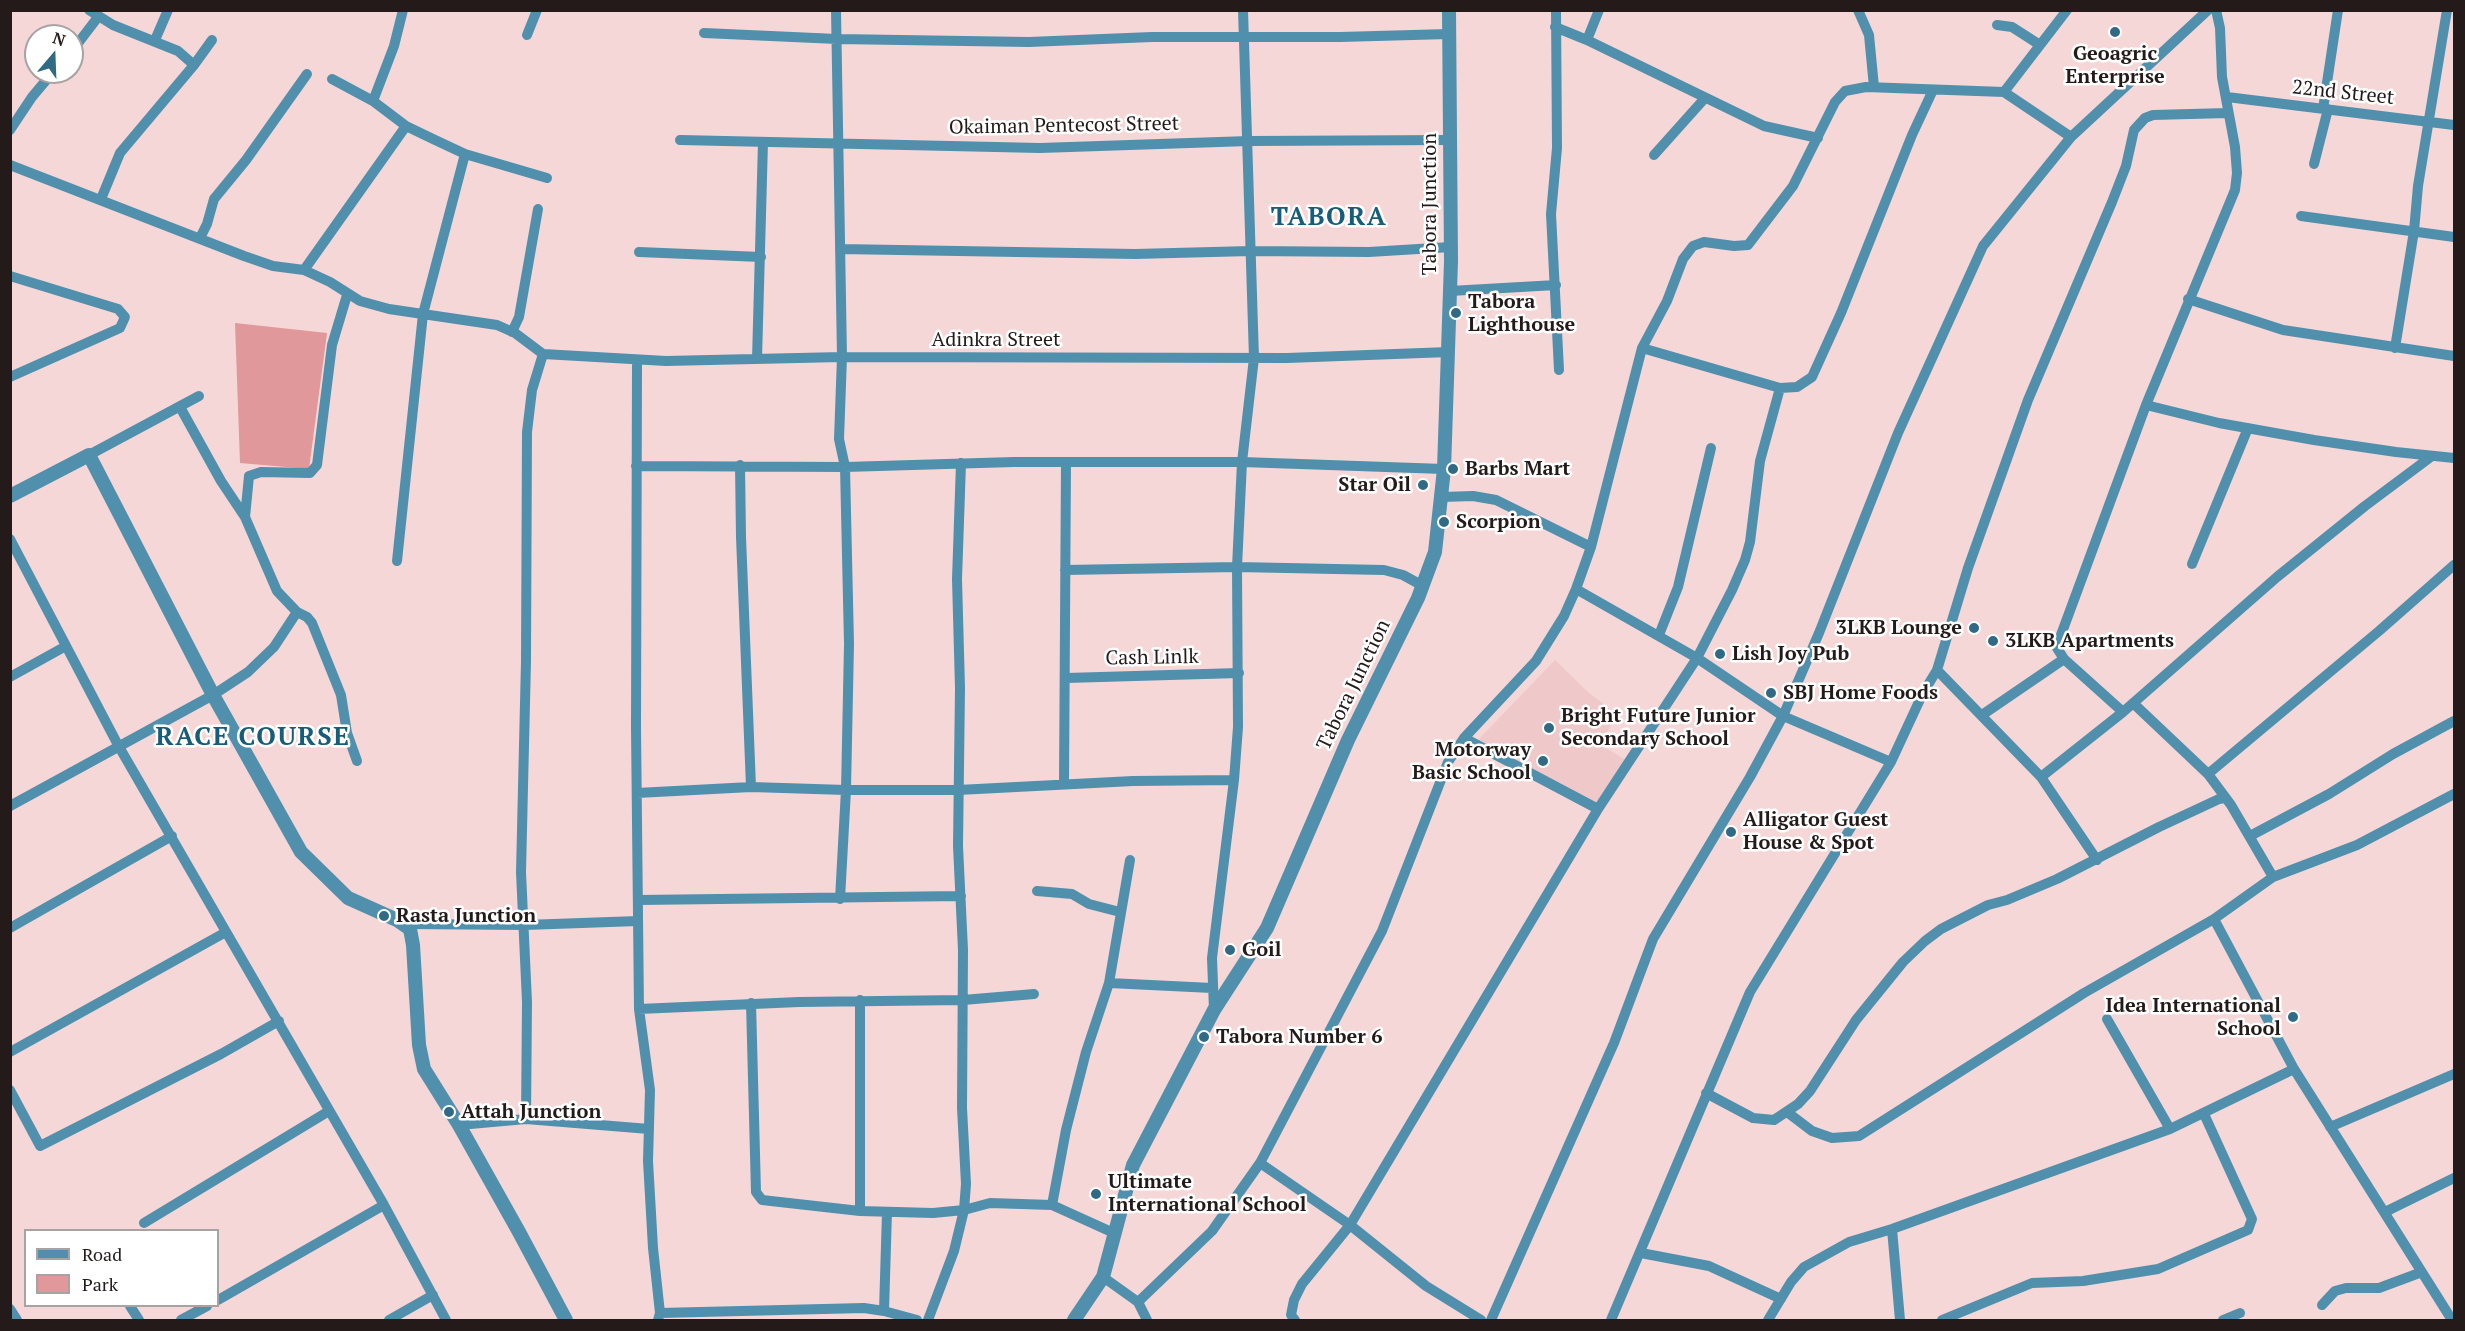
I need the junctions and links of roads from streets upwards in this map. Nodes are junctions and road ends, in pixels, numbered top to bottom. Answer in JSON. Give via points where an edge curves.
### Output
{"nodes":[{"id":1,"x":168,"y":10,"type":"edge"},
{"id":2,"x":403,"y":10,"type":"edge"},
{"id":3,"x":537,"y":10,"type":"edge"},
{"id":4,"x":836,"y":10,"type":"edge"},
{"id":5,"x":1243,"y":10,"type":"edge"},
{"id":6,"x":1449,"y":10,"type":"edge"},
{"id":7,"x":1556,"y":10,"type":"edge"},
{"id":8,"x":1599,"y":10,"type":"edge"},
{"id":9,"x":1858,"y":10,"type":"edge"},
{"id":10,"x":2067,"y":10,"type":"edge"},
{"id":11,"x":2208,"y":10,"type":"edge"},
{"id":12,"x":2216,"y":10,"type":"edge"},
{"id":13,"x":2338,"y":10,"type":"edge"},
{"id":14,"x":94,"y":14,"type":"edge"},
{"id":15,"x":2449,"y":14,"type":"edge"},
{"id":16,"x":1997,"y":25,"type":"dead end"},
{"id":17,"x":1556,"y":27,"type":"junction"},
{"id":18,"x":84,"y":31,"type":"edge"},
{"id":19,"x":704,"y":33,"type":"dead end"},
{"id":20,"x":527,"y":34,"type":"dead end"},
{"id":21,"x":1449,"y":34,"type":"junction"},
{"id":22,"x":1244,"y":36,"type":"junction"},
{"id":23,"x":837,"y":39,"type":"junction"},
{"id":24,"x":155,"y":40,"type":"junction"},
{"id":25,"x":212,"y":40,"type":"dead end"},
{"id":26,"x":1587,"y":40,"type":"junction"},
{"id":27,"x":2040,"y":45,"type":"junction"},
{"id":28,"x":194,"y":65,"type":"junction"},
{"id":29,"x":307,"y":74,"type":"dead end"},
{"id":30,"x":332,"y":79,"type":"dead end"},
{"id":31,"x":43,"y":84,"type":"edge"},
{"id":32,"x":1874,"y":87,"type":"junction"},
{"id":33,"x":1933,"y":90,"type":"junction"},
{"id":34,"x":2004,"y":92,"type":"junction"},
{"id":35,"x":2227,"y":97,"type":"junction"},
{"id":36,"x":1706,"y":98,"type":"junction"},
{"id":37,"x":373,"y":101,"type":"junction"},
{"id":38,"x":2325,"y":109,"type":"junction"},
{"id":39,"x":2229,"y":113,"type":"junction"},
{"id":40,"x":2430,"y":120,"type":"junction"},
{"id":41,"x":2454,"y":125,"type":"edge"},
{"id":42,"x":406,"y":126,"type":"junction"},
{"id":43,"x":10,"y":130,"type":"edge"},
{"id":44,"x":2071,"y":137,"type":"junction"},
{"id":45,"x":1818,"y":138,"type":"junction"},
{"id":46,"x":680,"y":140,"type":"dead end"},
{"id":47,"x":1449,"y":140,"type":"junction"},
{"id":48,"x":1249,"y":141,"type":"junction"},
{"id":49,"x":764,"y":142,"type":"junction"},
{"id":50,"x":839,"y":143,"type":"junction"},
{"id":51,"x":465,"y":154,"type":"junction"},
{"id":52,"x":1654,"y":155,"type":"dead end"},
{"id":53,"x":2314,"y":164,"type":"dead end"},
{"id":54,"x":10,"y":165,"type":"edge"},
{"id":55,"x":548,"y":177,"type":"dead end"},
{"id":56,"x":101,"y":199,"type":"junction"},
{"id":57,"x":538,"y":209,"type":"dead end"},
{"id":58,"x":2301,"y":216,"type":"dead end"},
{"id":59,"x":2415,"y":231,"type":"junction"},
{"id":60,"x":2454,"y":237,"type":"edge"},
{"id":61,"x":200,"y":238,"type":"junction"},
{"id":62,"x":1451,"y":247,"type":"junction"},
{"id":63,"x":840,"y":249,"type":"junction"},
{"id":64,"x":1251,"y":251,"type":"junction"},
{"id":65,"x":639,"y":252,"type":"dead end"},
{"id":66,"x":761,"y":257,"type":"junction"},
{"id":67,"x":304,"y":270,"type":"junction"},
{"id":68,"x":10,"y":276,"type":"edge"},
{"id":69,"x":1556,"y":285,"type":"junction"},
{"id":70,"x":1450,"y":291,"type":"junction"},
{"id":71,"x":347,"y":295,"type":"junction"},
{"id":72,"x":2188,"y":299,"type":"junction"},
{"id":73,"x":423,"y":314,"type":"junction"},
{"id":74,"x":514,"y":332,"type":"junction"},
{"id":75,"x":1642,"y":348,"type":"junction"},
{"id":76,"x":2395,"y":348,"type":"junction"},
{"id":77,"x":1449,"y":352,"type":"junction"},
{"id":78,"x":543,"y":354,"type":"junction"},
{"id":79,"x":2454,"y":356,"type":"edge"},
{"id":80,"x":842,"y":357,"type":"junction"},
{"id":81,"x":1254,"y":358,"type":"junction"},
{"id":82,"x":757,"y":359,"type":"junction"},
{"id":83,"x":637,"y":361,"type":"junction"},
{"id":84,"x":1559,"y":370,"type":"dead end"},
{"id":85,"x":10,"y":377,"type":"edge"},
{"id":86,"x":1780,"y":388,"type":"junction"},
{"id":87,"x":199,"y":396,"type":"dead end"},
{"id":88,"x":2146,"y":405,"type":"junction"},
{"id":89,"x":180,"y":407,"type":"junction"},
{"id":90,"x":2248,"y":428,"type":"junction"},
{"id":91,"x":1711,"y":448,"type":"dead end"},
{"id":92,"x":89,"y":455,"type":"junction"},
{"id":93,"x":2432,"y":456,"type":"junction"},
{"id":94,"x":2454,"y":458,"type":"edge"},
{"id":95,"x":1066,"y":462,"type":"junction"},
{"id":96,"x":1242,"y":462,"type":"junction"},
{"id":97,"x":961,"y":463,"type":"junction"},
{"id":98,"x":740,"y":465,"type":"junction"},
{"id":99,"x":636,"y":466,"type":"junction"},
{"id":100,"x":845,"y":467,"type":"junction"},
{"id":101,"x":1444,"y":469,"type":"junction"},
{"id":102,"x":10,"y":496,"type":"edge"},
{"id":103,"x":1442,"y":497,"type":"junction"},
{"id":104,"x":245,"y":517,"type":"junction"},
{"id":105,"x":10,"y":539,"type":"edge"},
{"id":106,"x":1591,"y":547,"type":"junction"},
{"id":107,"x":14,"y":555,"type":"edge"},
{"id":108,"x":397,"y":561,"type":"dead end"},
{"id":109,"x":2192,"y":564,"type":"dead end"},
{"id":110,"x":2454,"y":565,"type":"edge"},
{"id":111,"x":1237,"y":567,"type":"junction"},
{"id":112,"x":1065,"y":570,"type":"junction"},
{"id":113,"x":1423,"y":586,"type":"junction"},
{"id":114,"x":1576,"y":589,"type":"junction"},
{"id":115,"x":297,"y":612,"type":"junction"},
{"id":116,"x":1659,"y":634,"type":"junction"},
{"id":117,"x":66,"y":646,"type":"junction"},
{"id":118,"x":1697,"y":658,"type":"junction"},
{"id":119,"x":2064,"y":659,"type":"junction"},
{"id":120,"x":1937,"y":670,"type":"junction"},
{"id":121,"x":1239,"y":673,"type":"junction"},
{"id":122,"x":10,"y":677,"type":"edge"},
{"id":123,"x":1066,"y":678,"type":"junction"},
{"id":124,"x":213,"y":695,"type":"junction"},
{"id":125,"x":2133,"y":703,"type":"junction"},
{"id":126,"x":2123,"y":712,"type":"junction"},
{"id":127,"x":1982,"y":715,"type":"junction"},
{"id":128,"x":1783,"y":716,"type":"junction"},
{"id":129,"x":2454,"y":721,"type":"edge"},
{"id":130,"x":1464,"y":738,"type":"junction"},
{"id":131,"x":118,"y":745,"type":"junction"},
{"id":132,"x":357,"y":761,"type":"dead end"},
{"id":133,"x":1891,"y":762,"type":"junction"},
{"id":134,"x":2208,"y":774,"type":"junction"},
{"id":135,"x":2041,"y":777,"type":"junction"},
{"id":136,"x":1234,"y":780,"type":"junction"},
{"id":137,"x":1064,"y":784,"type":"junction"},
{"id":138,"x":751,"y":787,"type":"junction"},
{"id":139,"x":846,"y":790,"type":"junction"},
{"id":140,"x":958,"y":790,"type":"junction"},
{"id":141,"x":637,"y":793,"type":"junction"},
{"id":142,"x":2454,"y":794,"type":"edge"},
{"id":143,"x":2226,"y":798,"type":"junction"},
{"id":144,"x":10,"y":806,"type":"edge"},
{"id":145,"x":1598,"y":809,"type":"junction"},
{"id":146,"x":172,"y":836,"type":"junction"},
{"id":147,"x":2250,"y":837,"type":"junction"},
{"id":148,"x":1130,"y":860,"type":"dead end"},
{"id":149,"x":2097,"y":860,"type":"junction"},
{"id":150,"x":2273,"y":877,"type":"junction"},
{"id":151,"x":1037,"y":891,"type":"dead end"},
{"id":152,"x":961,"y":896,"type":"junction"},
{"id":153,"x":840,"y":899,"type":"junction"},
{"id":154,"x":639,"y":900,"type":"junction"},
{"id":155,"x":1120,"y":912,"type":"junction"},
{"id":156,"x":2214,"y":920,"type":"junction"},
{"id":157,"x":638,"y":921,"type":"junction"},
{"id":158,"x":406,"y":924,"type":"junction"},
{"id":159,"x":525,"y":925,"type":"junction"},
{"id":160,"x":10,"y":928,"type":"edge"},
{"id":161,"x":226,"y":932,"type":"junction"},
{"id":162,"x":1110,"y":983,"type":"junction"},
{"id":163,"x":1212,"y":988,"type":"junction"},
{"id":164,"x":1034,"y":994,"type":"dead end"},
{"id":165,"x":860,"y":1000,"type":"junction"},
{"id":166,"x":963,"y":1000,"type":"junction"},
{"id":167,"x":751,"y":1003,"type":"junction"},
{"id":168,"x":639,"y":1009,"type":"junction"},
{"id":169,"x":1214,"y":1010,"type":"junction"},
{"id":170,"x":2107,"y":1019,"type":"dead end"},
{"id":171,"x":279,"y":1021,"type":"junction"},
{"id":172,"x":10,"y":1052,"type":"edge"},
{"id":173,"x":2294,"y":1069,"type":"junction"},
{"id":174,"x":2454,"y":1074,"type":"edge"},
{"id":175,"x":10,"y":1090,"type":"edge"},
{"id":176,"x":1706,"y":1092,"type":"junction"},
{"id":177,"x":329,"y":1111,"type":"junction"},
{"id":178,"x":1787,"y":1112,"type":"junction"},
{"id":179,"x":2204,"y":1113,"type":"junction"},
{"id":180,"x":526,"y":1119,"type":"junction"},
{"id":181,"x":459,"y":1125,"type":"junction"},
{"id":182,"x":2330,"y":1127,"type":"junction"},
{"id":183,"x":2170,"y":1129,"type":"junction"},
{"id":184,"x":649,"y":1130,"type":"junction"},
{"id":185,"x":1260,"y":1162,"type":"junction"},
{"id":186,"x":2454,"y":1178,"type":"edge"},
{"id":187,"x":384,"y":1205,"type":"junction"},
{"id":188,"x":1052,"y":1205,"type":"junction"},
{"id":189,"x":964,"y":1210,"type":"junction"},
{"id":190,"x":860,"y":1211,"type":"junction"},
{"id":191,"x":887,"y":1212,"type":"junction"},
{"id":192,"x":2385,"y":1212,"type":"junction"},
{"id":193,"x":144,"y":1223,"type":"dead end"},
{"id":194,"x":1350,"y":1226,"type":"junction"},
{"id":195,"x":1892,"y":1229,"type":"junction"},
{"id":196,"x":1116,"y":1234,"type":"junction"},
{"id":197,"x":1641,"y":1253,"type":"junction"},
{"id":198,"x":2422,"y":1272,"type":"junction"},
{"id":199,"x":1103,"y":1277,"type":"junction"},
{"id":200,"x":433,"y":1296,"type":"junction"},
{"id":201,"x":219,"y":1299,"type":"edge"},
{"id":202,"x":1781,"y":1299,"type":"junction"},
{"id":203,"x":1138,"y":1302,"type":"junction"},
{"id":204,"x":2322,"y":1305,"type":"dead end"},
{"id":205,"x":131,"y":1307,"type":"edge"},
{"id":206,"x":204,"y":1307,"type":"edge"},
{"id":207,"x":10,"y":1309,"type":"edge"},
{"id":208,"x":884,"y":1311,"type":"junction"},
{"id":209,"x":2240,"y":1313,"type":"dead end"},
{"id":210,"x":659,"y":1317,"type":"edge"},
{"id":211,"x":17,"y":1320,"type":"edge"},
{"id":212,"x":139,"y":1320,"type":"edge"},
{"id":213,"x":181,"y":1320,"type":"edge"},
{"id":214,"x":389,"y":1320,"type":"edge"},
{"id":215,"x":446,"y":1320,"type":"edge"},
{"id":216,"x":566,"y":1320,"type":"edge"},
{"id":217,"x":917,"y":1320,"type":"edge"},
{"id":218,"x":928,"y":1320,"type":"edge"},
{"id":219,"x":1074,"y":1320,"type":"edge"},
{"id":220,"x":1148,"y":1320,"type":"edge"},
{"id":221,"x":1295,"y":1320,"type":"edge"},
{"id":222,"x":1481,"y":1320,"type":"edge"},
{"id":223,"x":1491,"y":1320,"type":"edge"},
{"id":224,"x":1611,"y":1320,"type":"edge"},
{"id":225,"x":1768,"y":1320,"type":"edge"},
{"id":226,"x":1900,"y":1320,"type":"edge"},
{"id":227,"x":1942,"y":1320,"type":"edge"},
{"id":228,"x":2223,"y":1320,"type":"edge"},
{"id":229,"x":2452,"y":1320,"type":"edge"}],
"edges":[{"from":1,"to":24,"type":"street"},
{"from":2,"to":37,"type":"street"},
{"from":3,"to":20,"type":"street"},
{"from":4,"to":23,"type":"street"},
{"from":5,"to":22,"type":"street"},
{"from":6,"to":21,"type":"street","name":"Tabora Junction"},
{"from":7,"to":17,"type":"street"},
{"from":8,"to":26,"type":"street"},
{"from":9,"to":32,"type":"street","via":[[1871,44]]},
{"from":10,"to":27,"type":"street"},
{"from":11,"to":44,"type":"street"},
{"from":12,"to":35,"type":"street"},
{"from":13,"to":38,"type":"street"},
{"from":14,"to":18,"type":"street"},
{"from":14,"to":24,"type":"street"},
{"from":15,"to":40,"type":"street"},
{"from":16,"to":27,"type":"street","via":[[2012,27]]},
{"from":17,"to":26,"type":"street"},
{"from":17,"to":69,"type":"street","via":[[1557,148],[1551,214]]},
{"from":19,"to":23,"type":"street"},
{"from":21,"to":22,"type":"street"},
{"from":21,"to":47,"type":"street","name":"Tabora Junction"},
{"from":22,"to":23,"type":"street","via":[[1029,42]]},
{"from":22,"to":48,"type":"street"},
{"from":23,"to":50,"type":"street"},
{"from":24,"to":28,"type":"street","via":[[178,51]]},
{"from":25,"to":28,"type":"street"},
{"from":26,"to":36,"type":"street"},
{"from":27,"to":34,"type":"street"},
{"from":28,"to":56,"type":"street","via":[[120,153]]},
{"from":29,"to":61,"type":"street","via":[[214,199]]},
{"from":30,"to":37,"type":"street"},
{"from":31,"to":43,"type":"street"},
{"from":32,"to":33,"type":"street"},
{"from":32,"to":45,"type":"street","via":[[1845,92],[1834,102]]},
{"from":33,"to":34,"type":"street"},
{"from":33,"to":86,"type":"street","via":[[1817,370],[1797,387]]},
{"from":34,"to":44,"type":"street"},
{"from":35,"to":38,"type":"street","name":"22nd Street"},
{"from":35,"to":39,"type":"street"},
{"from":36,"to":45,"type":"street","via":[[1764,126]]},
{"from":36,"to":52,"type":"street"},
{"from":37,"to":42,"type":"street"},
{"from":38,"to":40,"type":"street","name":"22nd Street"},
{"from":38,"to":53,"type":"street"},
{"from":39,"to":72,"type":"street","via":[[2236,183]]},
{"from":39,"to":120,"type":"street","via":[[2153,116],[2145,118],[2134,130],[2112,202],[2028,400],[1968,568]]},
{"from":40,"to":41,"type":"street","name":"22nd Street"},
{"from":40,"to":59,"type":"street","via":[[2418,186]]},
{"from":42,"to":51,"type":"street"},
{"from":42,"to":67,"type":"street"},
{"from":44,"to":128,"type":"street","via":[[1983,246],[1898,433]]},
{"from":45,"to":75,"type":"street","via":[[1793,186],[1748,245],[1704,242],[1693,246],[1683,259]]},
{"from":46,"to":49,"type":"street","name":"Okaiman Pentecost Street"},
{"from":47,"to":48,"type":"street","name":"Okaiman Pentecost Street"},
{"from":47,"to":62,"type":"street","name":"Tabora Junction"},
{"from":48,"to":50,"type":"street","name":"Okaiman Pentecost Street","via":[[1040,148]]},
{"from":48,"to":64,"type":"street"},
{"from":49,"to":50,"type":"street","name":"Okaiman Pentecost Street"},
{"from":49,"to":66,"type":"street"},
{"from":50,"to":63,"type":"street"},
{"from":51,"to":55,"type":"street"},
{"from":51,"to":73,"type":"street"},
{"from":54,"to":56,"type":"street"},
{"from":56,"to":61,"type":"street"},
{"from":57,"to":74,"type":"street"},
{"from":58,"to":59,"type":"street"},
{"from":59,"to":60,"type":"street"},
{"from":59,"to":76,"type":"street"},
{"from":61,"to":67,"type":"street","via":[[258,261]]},
{"from":62,"to":64,"type":"street","via":[[1369,252]]},
{"from":62,"to":70,"type":"street","name":"Tabora Junction"},
{"from":63,"to":64,"type":"street","via":[[1135,254]]},
{"from":63,"to":80,"type":"street"},
{"from":64,"to":81,"type":"street"},
{"from":65,"to":66,"type":"street"},
{"from":66,"to":82,"type":"street"},
{"from":67,"to":71,"type":"street"},
{"from":68,"to":85,"type":"street","via":[[118,309],[124,317],[120,328]]},
{"from":69,"to":70,"type":"street"},
{"from":69,"to":84,"type":"street"},
{"from":70,"to":77,"type":"street","name":"Tabora Junction"},
{"from":71,"to":73,"type":"street","via":[[389,309]]},
{"from":71,"to":104,"type":"street","via":[[332,345],[317,465],[310,472],[261,472],[249,476]]},
{"from":72,"to":76,"type":"street","via":[[2283,330]]},
{"from":72,"to":88,"type":"street"},
{"from":73,"to":74,"type":"street","via":[[497,325]]},
{"from":73,"to":108,"type":"street"},
{"from":74,"to":78,"type":"street"},
{"from":75,"to":86,"type":"street"},
{"from":75,"to":106,"type":"street"},
{"from":76,"to":79,"type":"street"},
{"from":77,"to":81,"type":"street","name":"Adinkra Street"},
{"from":77,"to":101,"type":"street","name":"Tabora Junction"},
{"from":78,"to":83,"type":"street","name":"Adinkra Street"},
{"from":78,"to":159,"type":"street","via":[[532,390],[527,432],[521,872]]},
{"from":80,"to":81,"type":"street","name":"Adinkra Street"},
{"from":80,"to":82,"type":"street","name":"Adinkra Street"},
{"from":80,"to":100,"type":"street","via":[[839,438]]},
{"from":81,"to":96,"type":"street"},
{"from":82,"to":83,"type":"street","name":"Adinkra Street"},
{"from":83,"to":99,"type":"street"},
{"from":86,"to":118,"type":"street","via":[[1760,461],[1745,560]]},
{"from":87,"to":89,"type":"street"},
{"from":88,"to":90,"type":"street"},
{"from":88,"to":119,"type":"street","via":[[2058,643]]},
{"from":89,"to":92,"type":"street"},
{"from":89,"to":104,"type":"street"},
{"from":90,"to":93,"type":"street"},
{"from":90,"to":109,"type":"street"},
{"from":91,"to":116,"type":"street","via":[[1678,586]]},
{"from":92,"to":102,"type":"street"},
{"from":92,"to":124,"type":"street"},
{"from":93,"to":94,"type":"street"},
{"from":93,"to":125,"type":"street","via":[[2286,570]]},
{"from":95,"to":96,"type":"street"},
{"from":95,"to":97,"type":"street"},
{"from":95,"to":112,"type":"street"},
{"from":96,"to":101,"type":"street"},
{"from":96,"to":111,"type":"street"},
{"from":97,"to":100,"type":"street"},
{"from":97,"to":140,"type":"street"},
{"from":98,"to":99,"type":"street"},
{"from":98,"to":100,"type":"street"},
{"from":98,"to":138,"type":"street"},
{"from":99,"to":141,"type":"street"},
{"from":100,"to":139,"type":"street","via":[[849,644]]},
{"from":101,"to":103,"type":"street","name":"Tabora Junction"},
{"from":103,"to":106,"type":"street","via":[[1496,500]]},
{"from":103,"to":113,"type":"street","name":"Tabora Junction","via":[[1435,552]]},
{"from":104,"to":115,"type":"street","via":[[278,591]]},
{"from":105,"to":107,"type":"street"},
{"from":106,"to":114,"type":"street"},
{"from":107,"to":117,"type":"street"},
{"from":110,"to":134,"type":"street"},
{"from":111,"to":112,"type":"street"},
{"from":111,"to":113,"type":"street","via":[[1384,570]]},
{"from":111,"to":121,"type":"street"},
{"from":112,"to":123,"type":"street"},
{"from":113,"to":169,"type":"street","name":"Tabora Junction","via":[[1348,740],[1267,928]]},
{"from":114,"to":116,"type":"street"},
{"from":114,"to":130,"type":"street","via":[[1536,661]]},
{"from":115,"to":124,"type":"street","via":[[260,663]]},
{"from":115,"to":132,"type":"street","via":[[312,623],[341,695],[347,733]]},
{"from":116,"to":118,"type":"street"},
{"from":117,"to":122,"type":"street"},
{"from":117,"to":131,"type":"street"},
{"from":118,"to":128,"type":"street"},
{"from":118,"to":145,"type":"street"},
{"from":119,"to":126,"type":"street"},
{"from":119,"to":127,"type":"street"},
{"from":120,"to":127,"type":"street"},
{"from":120,"to":133,"type":"street"},
{"from":121,"to":123,"type":"street","name":"Cash Linlk"},
{"from":121,"to":136,"type":"street"},
{"from":123,"to":137,"type":"street"},
{"from":124,"to":131,"type":"street"},
{"from":124,"to":158,"type":"street","via":[[301,852],[348,898]]},
{"from":125,"to":126,"type":"street"},
{"from":125,"to":134,"type":"street"},
{"from":126,"to":135,"type":"street"},
{"from":127,"to":135,"type":"street"},
{"from":128,"to":133,"type":"street"},
{"from":128,"to":223,"type":"street","via":[[1653,939],[1614,1042]]},
{"from":129,"to":147,"type":"street"},
{"from":130,"to":145,"type":"street"},
{"from":130,"to":185,"type":"street","via":[[1448,762],[1382,931]]},
{"from":131,"to":144,"type":"street"},
{"from":131,"to":146,"type":"street"},
{"from":133,"to":176,"type":"street","via":[[1750,992]]},
{"from":134,"to":143,"type":"street"},
{"from":135,"to":149,"type":"street"},
{"from":136,"to":137,"type":"street"},
{"from":136,"to":163,"type":"street","via":[[1212,958]]},
{"from":137,"to":140,"type":"street"},
{"from":138,"to":139,"type":"street"},
{"from":138,"to":141,"type":"street"},
{"from":139,"to":140,"type":"street"},
{"from":139,"to":153,"type":"street"},
{"from":140,"to":152,"type":"street"},
{"from":141,"to":154,"type":"street"},
{"from":142,"to":150,"type":"street","via":[[2357,845]]},
{"from":143,"to":147,"type":"street"},
{"from":143,"to":149,"type":"street"},
{"from":145,"to":194,"type":"street"},
{"from":146,"to":160,"type":"street"},
{"from":146,"to":161,"type":"street"},
{"from":147,"to":150,"type":"street"},
{"from":148,"to":155,"type":"street"},
{"from":149,"to":178,"type":"street","via":[[1960,918],[1925,941],[1856,1020],[1810,1091]]},
{"from":150,"to":156,"type":"street"},
{"from":151,"to":155,"type":"street","via":[[1072,894],[1089,904]]},
{"from":152,"to":153,"type":"street"},
{"from":152,"to":166,"type":"street"},
{"from":153,"to":154,"type":"street"},
{"from":154,"to":157,"type":"street"},
{"from":155,"to":162,"type":"street"},
{"from":156,"to":173,"type":"street"},
{"from":156,"to":178,"type":"street","via":[[2084,993],[1859,1136],[1832,1138],[1812,1131]]},
{"from":157,"to":159,"type":"street"},
{"from":157,"to":168,"type":"street"},
{"from":158,"to":159,"type":"street"},
{"from":158,"to":181,"type":"street","via":[[413,945],[424,1069]]},
{"from":159,"to":180,"type":"street"},
{"from":161,"to":171,"type":"street"},
{"from":161,"to":172,"type":"street"},
{"from":162,"to":163,"type":"street"},
{"from":162,"to":188,"type":"street","via":[[1086,1052]]},
{"from":163,"to":169,"type":"street"},
{"from":164,"to":166,"type":"street"},
{"from":165,"to":166,"type":"street"},
{"from":165,"to":167,"type":"street"},
{"from":165,"to":190,"type":"street"},
{"from":166,"to":189,"type":"street"},
{"from":167,"to":168,"type":"street"},
{"from":167,"to":190,"type":"street","via":[[758,1197],[767,1203]]},
{"from":168,"to":184,"type":"street","via":[[649,1073]]},
{"from":169,"to":196,"type":"street","name":"Tabora Junction","via":[[1133,1165]]},
{"from":170,"to":183,"type":"street"},
{"from":171,"to":175,"type":"street","via":[[40,1146]]},
{"from":171,"to":177,"type":"street"},
{"from":173,"to":179,"type":"street"},
{"from":173,"to":182,"type":"street"},
{"from":174,"to":182,"type":"street"},
{"from":176,"to":178,"type":"street","via":[[1766,1121]]},
{"from":176,"to":197,"type":"street"},
{"from":177,"to":187,"type":"street"},
{"from":177,"to":193,"type":"street"},
{"from":179,"to":183,"type":"street"},
{"from":179,"to":227,"type":"street","via":[[2252,1219],[2248,1230],[2158,1269],[2083,1281],[2032,1283]]},
{"from":180,"to":181,"type":"street"},
{"from":180,"to":184,"type":"street"},
{"from":181,"to":216,"type":"street"},
{"from":182,"to":192,"type":"street"},
{"from":183,"to":195,"type":"street"},
{"from":184,"to":210,"type":"street"},
{"from":185,"to":194,"type":"street"},
{"from":185,"to":203,"type":"street","via":[[1212,1231]]},
{"from":186,"to":192,"type":"street"},
{"from":187,"to":200,"type":"street"},
{"from":187,"to":201,"type":"street"},
{"from":188,"to":189,"type":"street","via":[[990,1203]]},
{"from":188,"to":196,"type":"street"},
{"from":189,"to":191,"type":"street"},
{"from":189,"to":218,"type":"street","via":[[954,1251]]},
{"from":190,"to":191,"type":"street"},
{"from":191,"to":208,"type":"street"},
{"from":192,"to":198,"type":"street"},
{"from":194,"to":221,"type":"street","via":[[1302,1284],[1291,1315]]},
{"from":194,"to":222,"type":"street","via":[[1426,1286]]},
{"from":195,"to":202,"type":"street","via":[[1849,1242],[1804,1267]]},
{"from":195,"to":226,"type":"street"},
{"from":196,"to":199,"type":"street","name":"Tabora Junction"},
{"from":197,"to":202,"type":"street","via":[[1709,1266]]},
{"from":197,"to":224,"type":"street"},
{"from":198,"to":204,"type":"street","via":[[2379,1288],[2335,1291]]},
{"from":198,"to":229,"type":"street"},
{"from":199,"to":203,"type":"street"},
{"from":199,"to":219,"type":"street","name":"Tabora Junction"},
{"from":200,"to":214,"type":"street"},
{"from":200,"to":215,"type":"street"},
{"from":202,"to":225,"type":"street"},
{"from":203,"to":220,"type":"street"},
{"from":205,"to":212,"type":"street"},
{"from":206,"to":213,"type":"street"},
{"from":207,"to":211,"type":"street"},
{"from":208,"to":210,"type":"street","via":[[864,1308]]},
{"from":208,"to":217,"type":"street"},
{"from":209,"to":228,"type":"street"}]}
